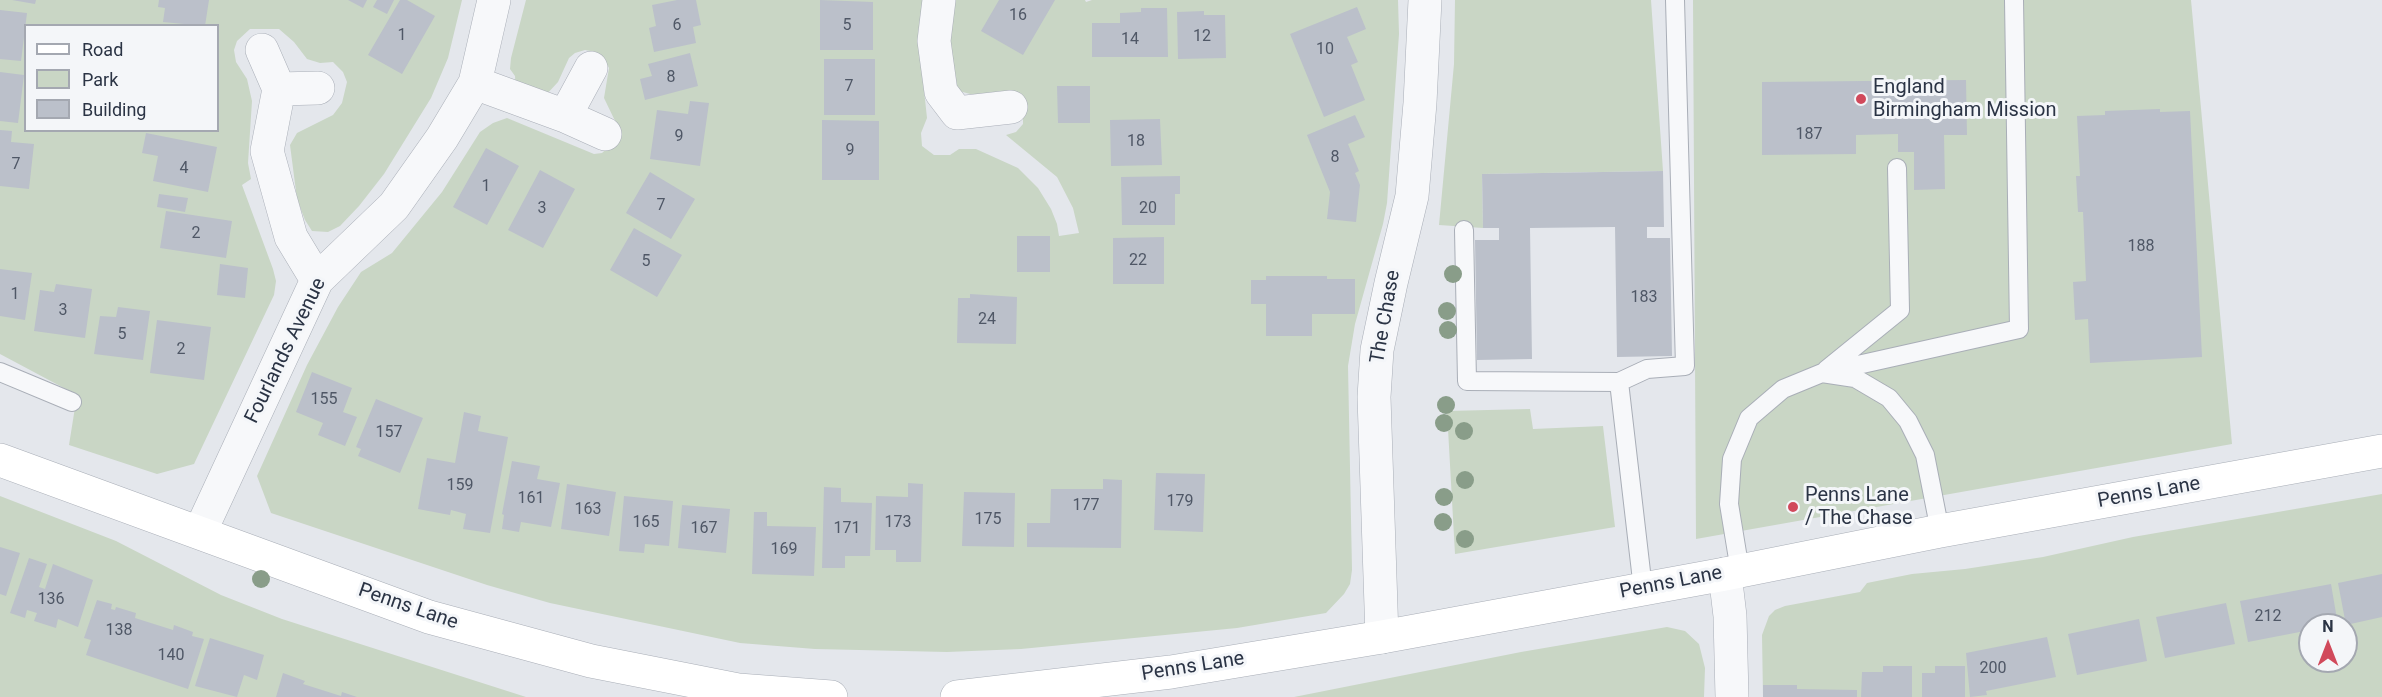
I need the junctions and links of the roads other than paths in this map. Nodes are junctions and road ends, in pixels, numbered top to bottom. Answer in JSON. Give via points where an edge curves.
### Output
{"nodes":[{"id":1,"x":494,"y":0,"type":"edge"},
{"id":2,"x":939,"y":0,"type":"edge"},
{"id":3,"x":1425,"y":0,"type":"edge"},
{"id":4,"x":1675,"y":0,"type":"edge"},
{"id":5,"x":2014,"y":0,"type":"edge"},
{"id":6,"x":262,"y":50,"type":"dead end"},
{"id":7,"x":591,"y":68,"type":"dead end"},
{"id":8,"x":476,"y":83,"type":"junction"},
{"id":9,"x":318,"y":88,"type":"dead end"},
{"id":10,"x":279,"y":89,"type":"junction"},
{"id":11,"x":1011,"y":107,"type":"dead end"},
{"id":12,"x":565,"y":116,"type":"junction"},
{"id":13,"x":605,"y":134,"type":"dead end"},
{"id":14,"x":1897,"y":168,"type":"dead end"},
{"id":15,"x":1464,"y":230,"type":"dead end"},
{"id":16,"x":317,"y":280,"type":"junction"},
{"id":17,"x":0,"y":372,"type":"edge"},
{"id":18,"x":1822,"y":373,"type":"junction"},
{"id":19,"x":1619,"y":382,"type":"junction"},
{"id":20,"x":72,"y":402,"type":"dead end"},
{"id":21,"x":2382,"y":451,"type":"edge"},
{"id":22,"x":0,"y":460,"type":"edge"},
{"id":23,"x":1940,"y":531,"type":"junction"},
{"id":24,"x":200,"y":532,"type":"junction"},
{"id":25,"x":1732,"y":572,"type":"junction"},
{"id":26,"x":1643,"y":589,"type":"junction"},
{"id":27,"x":1382,"y":637,"type":"junction"},
{"id":28,"x":737,"y":694,"type":"edge"},
{"id":29,"x":831,"y":697,"type":"edge"},
{"id":30,"x":957,"y":697,"type":"edge"},
{"id":31,"x":1732,"y":697,"type":"edge"}],
"edges":[{"from":1,"to":8,"type":"street","name":"Fourlands Avenue"},
{"from":2,"to":11,"type":"street","via":[[934,41],[940,93],[952,125]]},
{"from":3,"to":27,"type":"street","name":"The Chase","via":[[1412,196],[1377,350],[1374,397]]},
{"from":4,"to":19,"type":"lane","via":[[1685,366],[1647,369]]},
{"from":5,"to":18,"type":"lane","via":[[2019,329]]},
{"from":6,"to":10,"type":"street"},
{"from":7,"to":12,"type":"street"},
{"from":8,"to":12,"type":"street"},
{"from":8,"to":16,"type":"street","name":"Fourlands Avenue","via":[[394,206]]},
{"from":9,"to":10,"type":"street"},
{"from":10,"to":16,"type":"street","via":[[267,151],[291,237]]},
{"from":12,"to":13,"type":"street"},
{"from":14,"to":18,"type":"lane","via":[[1900,310]]},
{"from":15,"to":19,"type":"lane","via":[[1467,381]]},
{"from":16,"to":24,"type":"street","name":"Fourlands Avenue"},
{"from":17,"to":20,"type":"lane"},
{"from":18,"to":23,"type":"lane","via":[[1855,378],[1889,398],[1908,421],[1925,455]]},
{"from":18,"to":25,"type":"lane","via":[[1783,389],[1749,418],[1732,459]]},
{"from":19,"to":26,"type":"lane"},
{"from":21,"to":23,"type":"main road","name":"Penns Lane"},
{"from":22,"to":24,"type":"main road","name":"Penns Lane"},
{"from":23,"to":25,"type":"main road","name":"Penns Lane"},
{"from":24,"to":28,"type":"main road","name":"Penns Lane","via":[[429,617],[591,661]]},
{"from":25,"to":26,"type":"main road","name":"Penns Lane"},
{"from":25,"to":31,"type":"street"},
{"from":26,"to":27,"type":"main road","name":"Penns Lane"},
{"from":27,"to":30,"type":"main road","name":"Penns Lane","via":[[1171,672]]},
{"from":28,"to":29,"type":"main road","name":"Penns Lane"}]}
